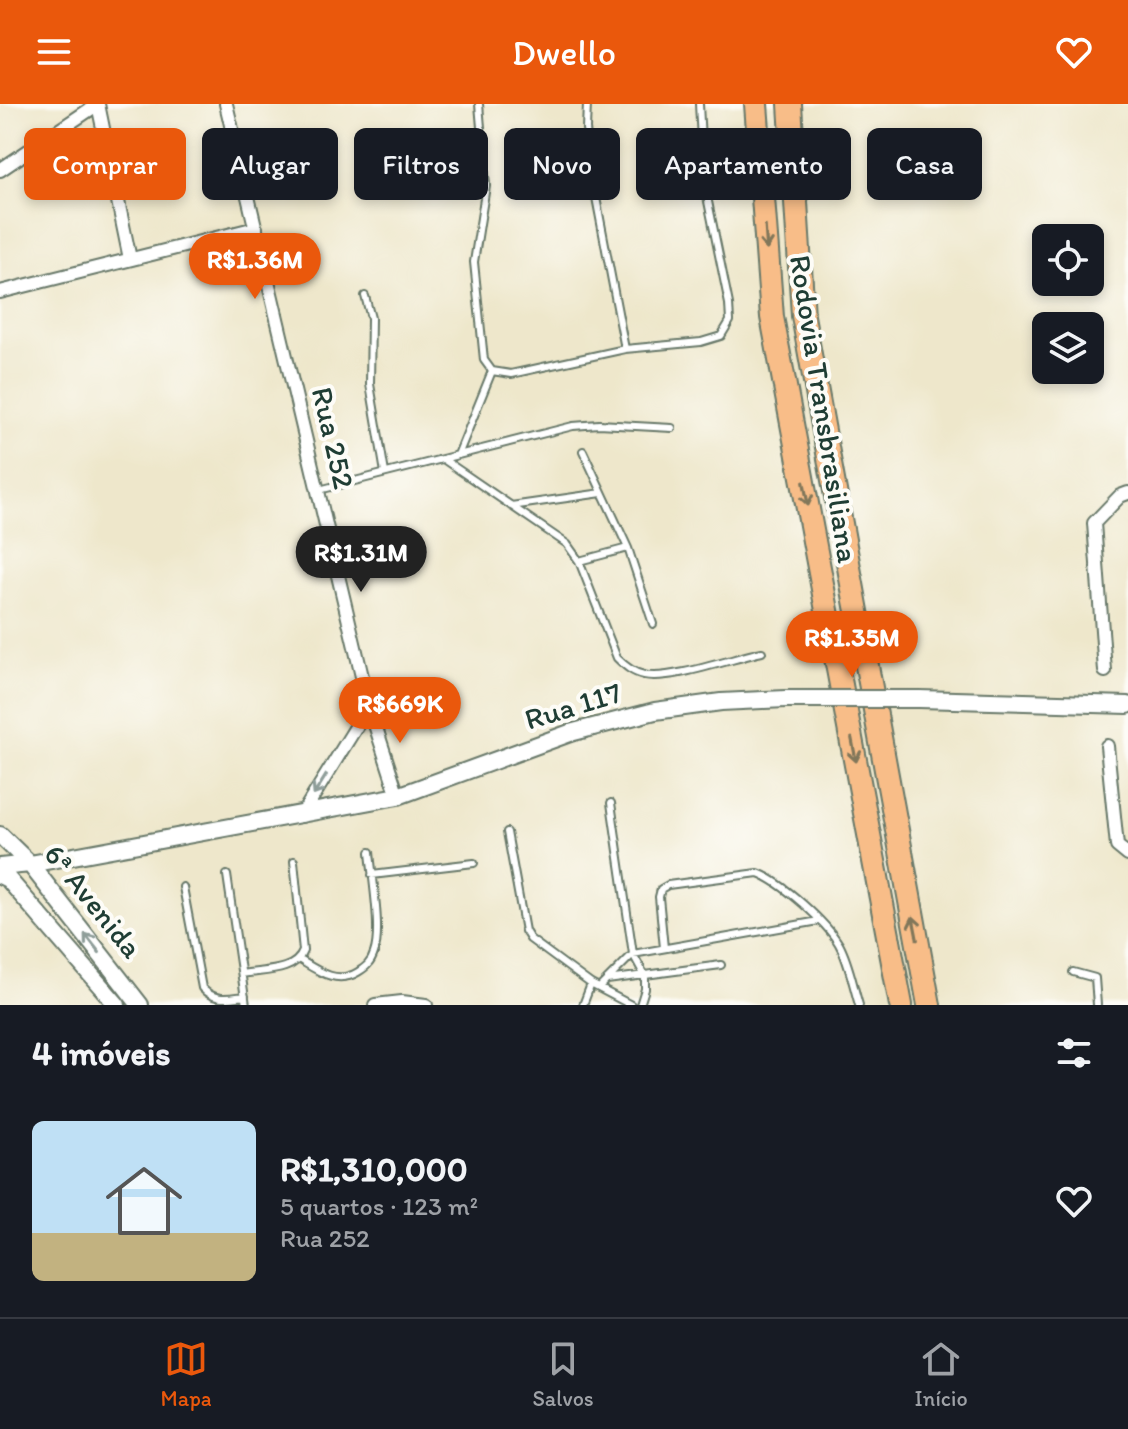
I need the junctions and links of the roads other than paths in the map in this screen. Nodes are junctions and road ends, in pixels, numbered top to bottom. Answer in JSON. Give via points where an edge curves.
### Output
{"nodes":[{"id":1,"x":98,"y":104,"type":"edge"},
{"id":2,"x":226,"y":104,"type":"edge"},
{"id":3,"x":479,"y":104,"type":"edge"},
{"id":4,"x":587,"y":104,"type":"edge"},
{"id":5,"x":699,"y":104,"type":"edge"},
{"id":6,"x":756,"y":104,"type":"edge"},
{"id":7,"x":790,"y":104,"type":"edge"},
{"id":8,"x":0,"y":170,"type":"edge"},
{"id":9,"x":256,"y":228,"type":"junction"},
{"id":10,"x":130,"y":259,"type":"junction"},
{"id":11,"x":0,"y":292,"type":"edge"},
{"id":12,"x":365,"y":296,"type":"dead end"},
{"id":13,"x":625,"y":349,"type":"junction"},
{"id":14,"x":492,"y":371,"type":"junction"},
{"id":15,"x":672,"y":428,"type":"dead end"},
{"id":16,"x":583,"y":451,"type":"dead end"},
{"id":17,"x":458,"y":455,"type":"junction"},
{"id":18,"x":443,"y":459,"type":"junction"},
{"id":19,"x":385,"y":473,"type":"junction"},
{"id":20,"x":319,"y":490,"type":"junction"},
{"id":21,"x":602,"y":493,"type":"junction"},
{"id":22,"x":1128,"y":493,"type":"edge"},
{"id":23,"x":511,"y":506,"type":"junction"},
{"id":24,"x":628,"y":548,"type":"junction"},
{"id":25,"x":579,"y":561,"type":"junction"},
{"id":26,"x":653,"y":624,"type":"dead end"},
{"id":27,"x":762,"y":652,"type":"dead end"},
{"id":28,"x":1105,"y":671,"type":"dead end"},
{"id":29,"x":1128,"y":705,"type":"edge"},
{"id":30,"x":369,"y":706,"type":"junction"},
{"id":31,"x":1107,"y":746,"type":"dead end"},
{"id":32,"x":398,"y":796,"type":"junction"},
{"id":33,"x":611,"y":803,"type":"dead end"},
{"id":34,"x":301,"y":816,"type":"junction"},
{"id":35,"x":507,"y":832,"type":"dead end"},
{"id":36,"x":0,"y":835,"type":"edge"},
{"id":37,"x":370,"y":852,"type":"dead end"},
{"id":38,"x":1128,"y":855,"type":"edge"},
{"id":39,"x":294,"y":861,"type":"dead end"},
{"id":40,"x":474,"y":863,"type":"dead end"},
{"id":41,"x":30,"y":864,"type":"junction"},
{"id":42,"x":3,"y":874,"type":"edge"},
{"id":43,"x":227,"y":875,"type":"dead end"},
{"id":44,"x":372,"y":875,"type":"junction"},
{"id":45,"x":183,"y":887,"type":"dead end"},
{"id":46,"x":819,"y":921,"type":"junction"},
{"id":47,"x":664,"y":948,"type":"junction"},
{"id":48,"x":633,"y":954,"type":"junction"},
{"id":49,"x":300,"y":960,"type":"junction"},
{"id":50,"x":721,"y":965,"type":"dead end"},
{"id":51,"x":1073,"y":972,"type":"dead end"},
{"id":52,"x":242,"y":974,"type":"junction"},
{"id":53,"x":645,"y":976,"type":"junction"},
{"id":54,"x":607,"y":980,"type":"junction"},
{"id":55,"x":595,"y":986,"type":"junction"},
{"id":56,"x":245,"y":996,"type":"junction"},
{"id":57,"x":110,"y":1001,"type":"edge"},
{"id":58,"x":140,"y":1005,"type":"edge"},
{"id":59,"x":246,"y":1005,"type":"edge"},
{"id":60,"x":375,"y":1005,"type":"edge"},
{"id":61,"x":426,"y":1005,"type":"edge"},
{"id":62,"x":583,"y":1005,"type":"edge"},
{"id":63,"x":631,"y":1005,"type":"edge"},
{"id":64,"x":640,"y":1005,"type":"edge"},
{"id":65,"x":859,"y":1005,"type":"edge"},
{"id":66,"x":901,"y":1005,"type":"edge"},
{"id":67,"x":929,"y":1005,"type":"edge"},
{"id":68,"x":1097,"y":1005,"type":"edge"}],
"edges":[{"from":1,"to":8,"type":"street"},
{"from":1,"to":10,"type":"street"},
{"from":2,"to":9,"type":"street","name":"Rua 252"},
{"from":3,"to":14,"type":"lane","via":[[486,186],[474,262],[484,360]]},
{"from":4,"to":13,"type":"lane","via":[[590,166]]},
{"from":5,"to":13,"type":"lane","via":[[703,177],[730,321],[721,336],[701,342]]},
{"from":6,"to":66,"type":"highway","name":"Rodovia Transbrasiliana","one_way":true,"via":[[772,317]]},
{"from":67,"to":7,"type":"highway","name":"Rodovia Transbrasiliana","one_way":true,"via":[[803,316]]},
{"from":9,"to":10,"type":"street"},
{"from":9,"to":20,"type":"street","name":"Rua 252"},
{"from":10,"to":11,"type":"street"},
{"from":12,"to":19,"type":"lane","via":[[371,318],[370,384]]},
{"from":13,"to":14,"type":"lane","via":[[511,374]]},
{"from":14,"to":17,"type":"lane"},
{"from":15,"to":17,"type":"lane","via":[[573,426]]},
{"from":16,"to":21,"type":"lane"},
{"from":17,"to":18,"type":"lane"},
{"from":18,"to":19,"type":"lane"},
{"from":18,"to":23,"type":"lane"},
{"from":19,"to":20,"type":"lane"},
{"from":20,"to":30,"type":"street","name":"Rua 252"},
{"from":21,"to":23,"type":"lane"},
{"from":21,"to":24,"type":"lane"},
{"from":22,"to":28,"type":"street","via":[[1094,523]]},
{"from":23,"to":25,"type":"lane","via":[[567,544]]},
{"from":24,"to":25,"type":"lane"},
{"from":24,"to":26,"type":"lane"},
{"from":25,"to":27,"type":"lane","via":[[617,658],[628,669],[662,676]]},
{"from":29,"to":32,"type":"street","name":"Rua 117","bridge":true,"via":[[919,699],[721,702],[655,711],[570,733]]},
{"from":30,"to":32,"type":"street","name":"Rua 252"},
{"from":30,"to":34,"type":"street","one_way":true},
{"from":31,"to":38,"type":"street","via":[[1117,846]]},
{"from":32,"to":34,"type":"street","name":"Rua 117"},
{"from":33,"to":48,"type":"lane"},
{"from":34,"to":41,"type":"street","name":"Rua 117"},
{"from":35,"to":55,"type":"lane","via":[[525,931]]},
{"from":36,"to":41,"type":"street","name":"6ª Avenida"},
{"from":37,"to":44,"type":"lane"},
{"from":39,"to":49,"type":"lane"},
{"from":40,"to":44,"type":"lane"},
{"from":41,"to":42,"type":"street","name":"Rua 117"},
{"from":58,"to":41,"type":"street","name":"6ª Avenida","one_way":true},
{"from":42,"to":57,"type":"street","name":"6ª Avenida"},
{"from":43,"to":52,"type":"lane"},
{"from":44,"to":49,"type":"lane","via":[[377,937],[368,966],[337,977]]},
{"from":45,"to":56,"type":"lane","via":[[202,988],[220,999]]},
{"from":46,"to":47,"type":"lane"},
{"from":46,"to":47,"type":"lane","via":[[758,873],[668,885],[659,897]]},
{"from":46,"to":65,"type":"lane","via":[[841,947]]},
{"from":47,"to":48,"type":"lane"},
{"from":48,"to":53,"type":"lane"},
{"from":48,"to":54,"type":"lane"},
{"from":49,"to":52,"type":"lane","via":[[294,966]]},
{"from":50,"to":53,"type":"lane"},
{"from":51,"to":68,"type":"lane","via":[[1095,978]]},
{"from":52,"to":56,"type":"lane"},
{"from":53,"to":54,"type":"lane"},
{"from":53,"to":64,"type":"lane"},
{"from":54,"to":55,"type":"lane"},
{"from":55,"to":62,"type":"lane"},
{"from":55,"to":63,"type":"lane"},
{"from":56,"to":59,"type":"lane"},
{"from":60,"to":61,"type":"street"}]}
